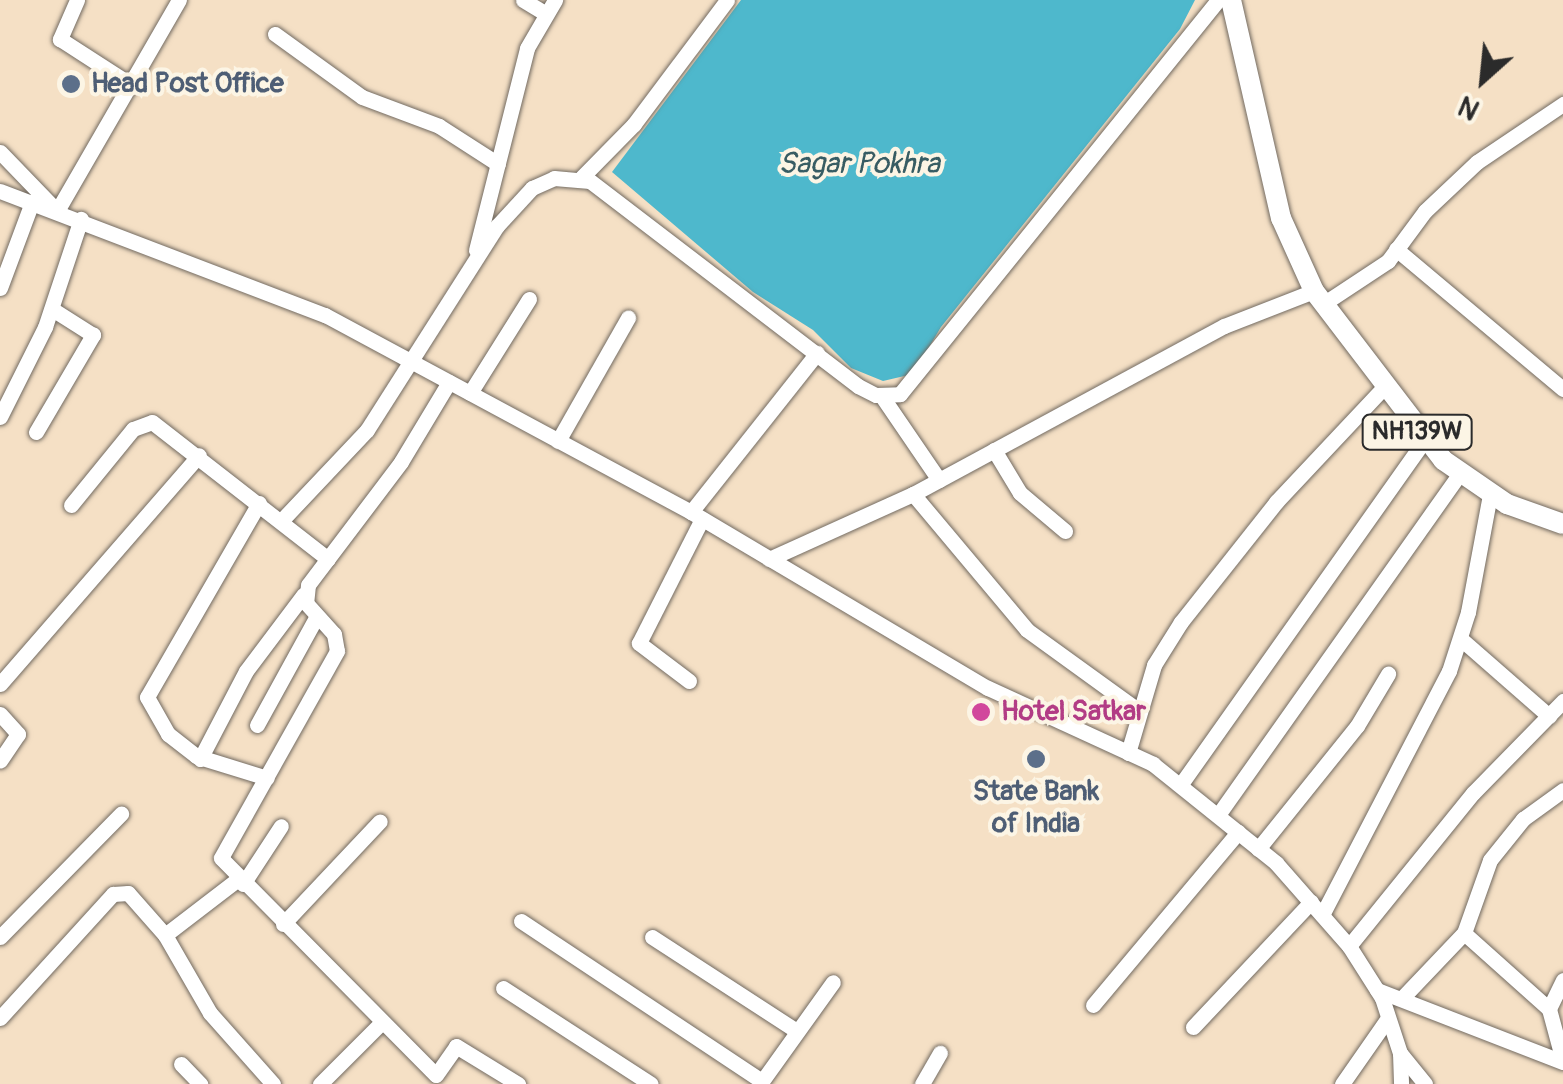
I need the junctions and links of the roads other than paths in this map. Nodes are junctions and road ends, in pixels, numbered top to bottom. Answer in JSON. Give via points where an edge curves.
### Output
{"nodes":[{"id":1,"x":76,"y":0,"type":"edge"},
{"id":2,"x":179,"y":0,"type":"edge"},
{"id":3,"x":523,"y":0,"type":"edge"},
{"id":4,"x":727,"y":0,"type":"edge"},
{"id":5,"x":1218,"y":0,"type":"edge"},
{"id":6,"x":1232,"y":0,"type":"edge"},
{"id":7,"x":550,"y":6,"type":"edge"},
{"id":8,"x":275,"y":34,"type":"dead end"},
{"id":9,"x":131,"y":85,"type":"junction"},
{"id":10,"x":1563,"y":104,"type":"edge"},
{"id":11,"x":0,"y":152,"type":"edge"},
{"id":12,"x":498,"y":164,"type":"junction"},
{"id":13,"x":582,"y":177,"type":"junction"},
{"id":14,"x":0,"y":191,"type":"edge"},
{"id":15,"x":32,"y":202,"type":"junction"},
{"id":16,"x":57,"y":210,"type":"junction"},
{"id":17,"x":81,"y":218,"type":"junction"},
{"id":18,"x":1396,"y":249,"type":"junction"},
{"id":19,"x":474,"y":259,"type":"junction"},
{"id":20,"x":0,"y":288,"type":"edge"},
{"id":21,"x":1319,"y":298,"type":"junction"},
{"id":22,"x":529,"y":299,"type":"dead end"},
{"id":23,"x":52,"y":309,"type":"junction"},
{"id":24,"x":628,"y":318,"type":"dead end"},
{"id":25,"x":817,"y":353,"type":"junction"},
{"id":26,"x":411,"y":362,"type":"junction"},
{"id":27,"x":449,"y":382,"type":"junction"},
{"id":28,"x":1383,"y":388,"type":"junction"},
{"id":29,"x":1563,"y":389,"type":"edge"},
{"id":30,"x":470,"y":393,"type":"junction"},
{"id":31,"x":882,"y":395,"type":"junction"},
{"id":32,"x":0,"y":417,"type":"edge"},
{"id":33,"x":36,"y":432,"type":"dead end"},
{"id":34,"x":558,"y":440,"type":"junction"},
{"id":35,"x":1425,"y":440,"type":"junction"},
{"id":36,"x":994,"y":450,"type":"junction"},
{"id":37,"x":200,"y":455,"type":"junction"},
{"id":38,"x":1460,"y":473,"type":"junction"},
{"id":39,"x":939,"y":480,"type":"junction"},
{"id":40,"x":913,"y":494,"type":"junction"},
{"id":41,"x":1490,"y":494,"type":"junction"},
{"id":42,"x":259,"y":503,"type":"junction"},
{"id":43,"x":71,"y":505,"type":"dead end"},
{"id":44,"x":697,"y":516,"type":"junction"},
{"id":45,"x":282,"y":521,"type":"junction"},
{"id":46,"x":1563,"y":524,"type":"edge"},
{"id":47,"x":1065,"y":531,"type":"dead end"},
{"id":48,"x":328,"y":559,"type":"junction"},
{"id":49,"x":770,"y":559,"type":"junction"},
{"id":50,"x":304,"y":594,"type":"junction"},
{"id":51,"x":317,"y":616,"type":"junction"},
{"id":52,"x":1461,"y":639,"type":"junction"},
{"id":53,"x":1388,"y":674,"type":"dead end"},
{"id":54,"x":689,"y":681,"type":"dead end"},
{"id":55,"x":0,"y":684,"type":"edge"},
{"id":56,"x":1563,"y":701,"type":"edge"},
{"id":57,"x":1140,"y":711,"type":"junction"},
{"id":58,"x":0,"y":714,"type":"edge"},
{"id":59,"x":1549,"y":716,"type":"junction"},
{"id":60,"x":257,"y":725,"type":"dead end"},
{"id":61,"x":1128,"y":753,"type":"junction"},
{"id":62,"x":200,"y":758,"type":"junction"},
{"id":63,"x":0,"y":761,"type":"edge"},
{"id":64,"x":263,"y":784,"type":"junction"},
{"id":65,"x":1181,"y":784,"type":"junction"},
{"id":66,"x":1563,"y":790,"type":"edge"},
{"id":67,"x":121,"y":814,"type":"dead end"},
{"id":68,"x":1218,"y":815,"type":"junction"},
{"id":69,"x":380,"y":821,"type":"dead end"},
{"id":70,"x":281,"y":826,"type":"dead end"},
{"id":71,"x":1238,"y":832,"type":"junction"},
{"id":72,"x":1258,"y":849,"type":"junction"},
{"id":73,"x":240,"y":882,"type":"junction"},
{"id":74,"x":1316,"y":909,"type":"junction"},
{"id":75,"x":521,"y":921,"type":"dead end"},
{"id":76,"x":283,"y":924,"type":"junction"},
{"id":77,"x":1464,"y":933,"type":"junction"},
{"id":78,"x":165,"y":935,"type":"junction"},
{"id":79,"x":0,"y":937,"type":"edge"},
{"id":80,"x":652,"y":938,"type":"dead end"},
{"id":81,"x":1349,"y":946,"type":"junction"},
{"id":82,"x":1563,"y":980,"type":"edge"},
{"id":83,"x":833,"y":982,"type":"dead end"},
{"id":84,"x":503,"y":988,"type":"dead end"},
{"id":85,"x":1377,"y":990,"type":"junction"},
{"id":86,"x":1402,"y":998,"type":"junction"},
{"id":87,"x":1094,"y":1005,"type":"dead end"},
{"id":88,"x":1549,"y":1009,"type":"junction"},
{"id":89,"x":0,"y":1018,"type":"edge"},
{"id":90,"x":1388,"y":1018,"type":"junction"},
{"id":91,"x":382,"y":1022,"type":"junction"},
{"id":92,"x":1193,"y":1027,"type":"dead end"},
{"id":93,"x":798,"y":1031,"type":"junction"},
{"id":94,"x":940,"y":1053,"type":"dead end"},
{"id":95,"x":1400,"y":1054,"type":"junction"},
{"id":96,"x":1563,"y":1061,"type":"edge"},
{"id":97,"x":181,"y":1064,"type":"dead end"},
{"id":98,"x":761,"y":1082,"type":"edge"},
{"id":99,"x":200,"y":1084,"type":"edge"},
{"id":100,"x":273,"y":1084,"type":"edge"},
{"id":101,"x":320,"y":1084,"type":"edge"},
{"id":102,"x":518,"y":1084,"type":"edge"},
{"id":103,"x":651,"y":1084,"type":"edge"},
{"id":104,"x":922,"y":1084,"type":"edge"},
{"id":105,"x":1342,"y":1084,"type":"edge"},
{"id":106,"x":1401,"y":1084,"type":"edge"},
{"id":107,"x":1425,"y":1084,"type":"edge"}],
"edges":[{"from":1,"to":9,"type":"street","via":[[60,39]]},
{"from":2,"to":9,"type":"street"},
{"from":3,"to":7,"type":"street"},
{"from":4,"to":13,"type":"street","via":[[623,138]]},
{"from":5,"to":31,"type":"street","via":[[924,373],[900,394]]},
{"from":6,"to":21,"type":"highway","number":"NH139W","via":[[1280,218]]},
{"from":7,"to":12,"type":"street","via":[[527,48]]},
{"from":8,"to":12,"type":"street","via":[[362,97],[440,126]]},
{"from":9,"to":16,"type":"street"},
{"from":10,"to":18,"type":"street","via":[[1477,162],[1424,211]]},
{"from":11,"to":16,"type":"street"},
{"from":12,"to":19,"type":"street"},
{"from":13,"to":19,"type":"street","via":[[554,178],[532,188]]},
{"from":13,"to":25,"type":"street"},
{"from":14,"to":15,"type":"street"},
{"from":15,"to":16,"type":"street"},
{"from":15,"to":20,"type":"street"},
{"from":16,"to":17,"type":"street"},
{"from":17,"to":23,"type":"street"},
{"from":17,"to":26,"type":"street","via":[[325,315]]},
{"from":18,"to":21,"type":"street","via":[[1379,268]]},
{"from":18,"to":29,"type":"street"},
{"from":19,"to":26,"type":"street"},
{"from":21,"to":28,"type":"highway","number":"NH139W"},
{"from":21,"to":36,"type":"street","via":[[1224,326]]},
{"from":22,"to":30,"type":"street"},
{"from":23,"to":32,"type":"street"},
{"from":23,"to":33,"type":"street","via":[[93,335]]},
{"from":24,"to":34,"type":"street"},
{"from":25,"to":31,"type":"street","via":[[858,386]]},
{"from":25,"to":44,"type":"street"},
{"from":26,"to":27,"type":"street"},
{"from":26,"to":45,"type":"street","via":[[354,446]]},
{"from":27,"to":30,"type":"street"},
{"from":27,"to":48,"type":"street"},
{"from":28,"to":35,"type":"highway","number":"NH139W"},
{"from":28,"to":57,"type":"street","via":[[1214,576],[1154,665]]},
{"from":30,"to":34,"type":"street"},
{"from":31,"to":39,"type":"street"},
{"from":34,"to":44,"type":"street"},
{"from":35,"to":38,"type":"highway","number":"NH139W"},
{"from":35,"to":65,"type":"street"},
{"from":36,"to":39,"type":"street"},
{"from":36,"to":47,"type":"street","via":[[1020,493]]},
{"from":37,"to":42,"type":"street"},
{"from":37,"to":43,"type":"street","via":[[162,426],[142,422]]},
{"from":37,"to":55,"type":"street"},
{"from":38,"to":41,"type":"highway","number":"NH139W"},
{"from":38,"to":68,"type":"street"},
{"from":39,"to":40,"type":"street"},
{"from":40,"to":49,"type":"street"},
{"from":40,"to":57,"type":"street","via":[[1027,630]]},
{"from":41,"to":46,"type":"highway","number":"NH139W"},
{"from":41,"to":52,"type":"street"},
{"from":42,"to":45,"type":"street"},
{"from":42,"to":62,"type":"street","via":[[148,697],[168,734]]},
{"from":44,"to":49,"type":"street"},
{"from":44,"to":54,"type":"street","via":[[639,643]]},
{"from":45,"to":48,"type":"street"},
{"from":48,"to":50,"type":"street"},
{"from":49,"to":61,"type":"street","via":[[988,688]]},
{"from":50,"to":51,"type":"street"},
{"from":50,"to":62,"type":"street","via":[[246,670]]},
{"from":51,"to":60,"type":"street"},
{"from":51,"to":64,"type":"street","via":[[334,634],[337,651]]},
{"from":52,"to":59,"type":"street"},
{"from":52,"to":74,"type":"street"},
{"from":53,"to":72,"type":"street","via":[[1357,726]]},
{"from":56,"to":59,"type":"street"},
{"from":57,"to":61,"type":"street"},
{"from":58,"to":63,"type":"street","via":[[18,734]]},
{"from":59,"to":81,"type":"street","via":[[1435,836]]},
{"from":61,"to":65,"type":"street"},
{"from":62,"to":64,"type":"street"},
{"from":64,"to":73,"type":"street","via":[[221,858]]},
{"from":65,"to":68,"type":"street"},
{"from":66,"to":77,"type":"street","via":[[1523,819],[1490,860]]},
{"from":67,"to":79,"type":"street"},
{"from":68,"to":71,"type":"street"},
{"from":69,"to":76,"type":"street"},
{"from":70,"to":73,"type":"street"},
{"from":71,"to":72,"type":"street"},
{"from":71,"to":87,"type":"street"},
{"from":72,"to":74,"type":"street"},
{"from":73,"to":76,"type":"street"},
{"from":73,"to":78,"type":"street"},
{"from":74,"to":81,"type":"street"},
{"from":74,"to":92,"type":"street"},
{"from":75,"to":98,"type":"street"},
{"from":76,"to":91,"type":"street"},
{"from":77,"to":86,"type":"street"},
{"from":77,"to":88,"type":"street"},
{"from":78,"to":89,"type":"street","via":[[128,893],[114,894]]},
{"from":78,"to":100,"type":"street","via":[[210,1013]]},
{"from":80,"to":93,"type":"street"},
{"from":81,"to":85,"type":"street"},
{"from":82,"to":88,"type":"street"},
{"from":83,"to":93,"type":"street"},
{"from":84,"to":103,"type":"street"},
{"from":85,"to":86,"type":"street"},
{"from":85,"to":90,"type":"street"},
{"from":86,"to":96,"type":"street"},
{"from":88,"to":96,"type":"street"},
{"from":90,"to":95,"type":"street"},
{"from":90,"to":105,"type":"street"},
{"from":91,"to":101,"type":"street"},
{"from":91,"to":102,"type":"street","via":[[436,1075],[456,1046]]},
{"from":93,"to":98,"type":"street"},
{"from":94,"to":104,"type":"street"},
{"from":95,"to":106,"type":"street"},
{"from":95,"to":107,"type":"street"},
{"from":97,"to":99,"type":"street"}]}
